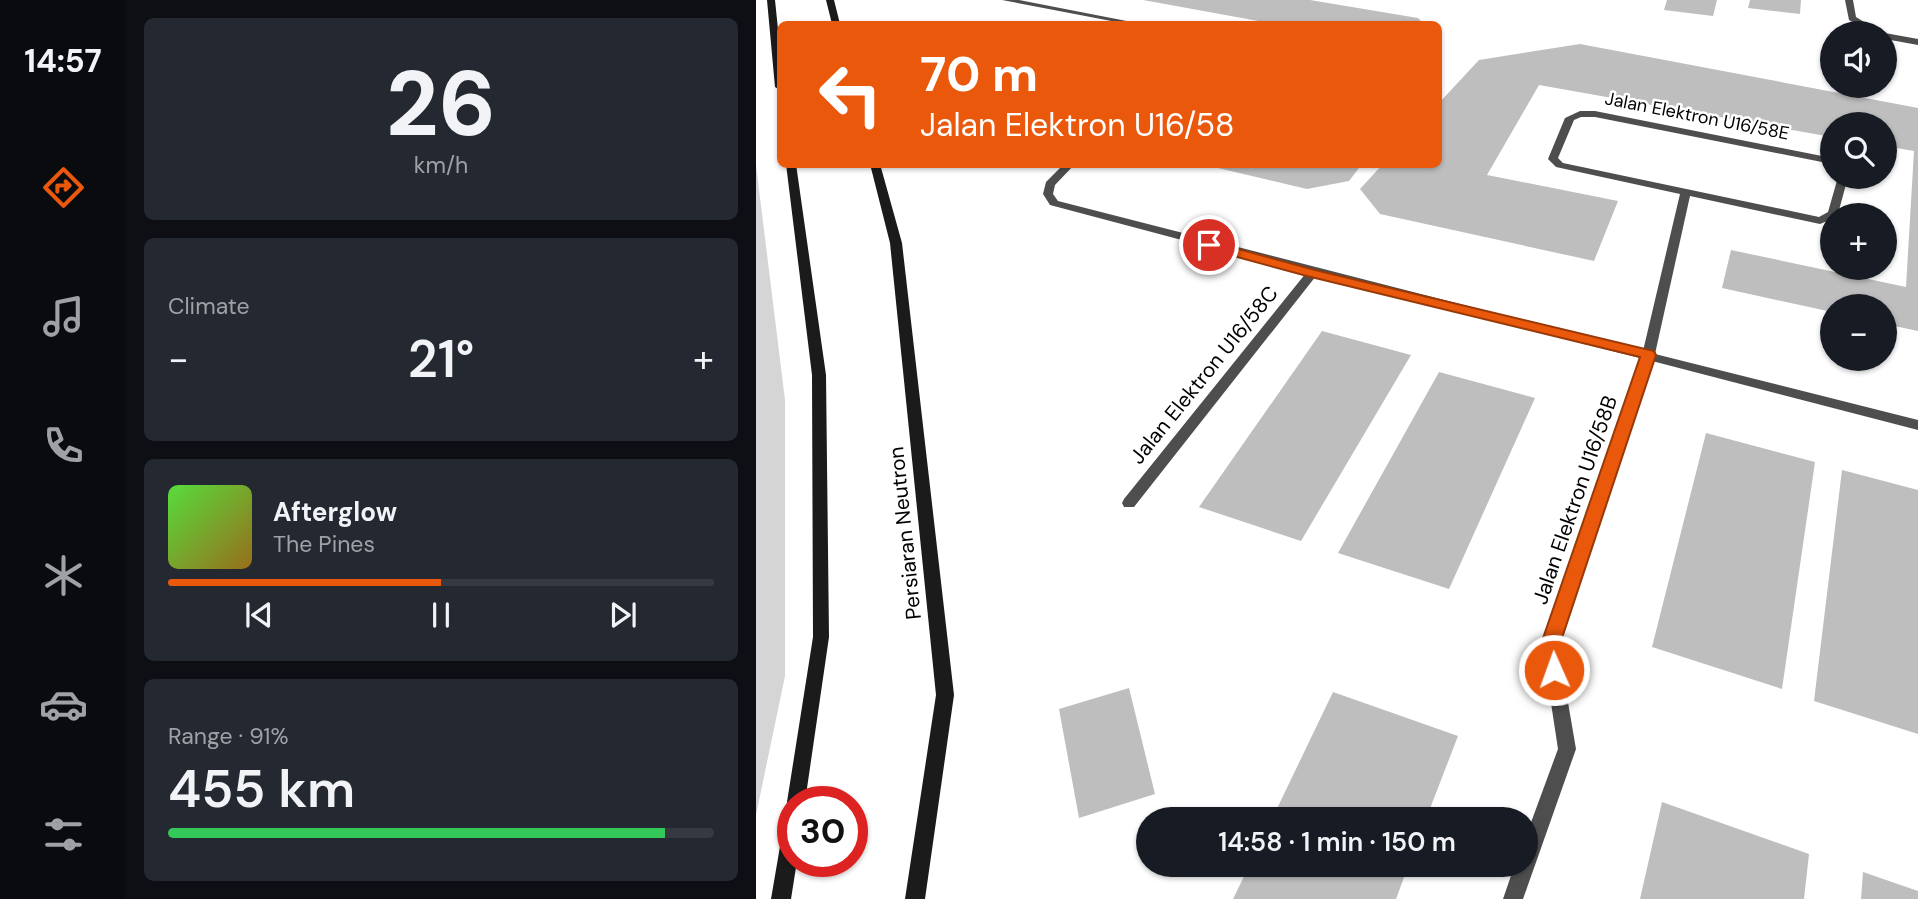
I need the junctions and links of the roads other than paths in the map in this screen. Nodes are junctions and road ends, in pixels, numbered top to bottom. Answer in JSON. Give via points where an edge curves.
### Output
{"nodes":[{"id":1,"x":771,"y":0,"type":"edge"},
{"id":2,"x":830,"y":0,"type":"edge"},
{"id":3,"x":1006,"y":0,"type":"edge"},
{"id":4,"x":1849,"y":0,"type":"edge"},
{"id":5,"x":1062,"y":11,"type":"junction"},
{"id":6,"x":835,"y":21,"type":"edge"},
{"id":7,"x":1066,"y":21,"type":"edge"},
{"id":8,"x":1120,"y":21,"type":"edge"},
{"id":9,"x":1857,"y":21,"type":"edge"},
{"id":10,"x":1897,"y":38,"type":"edge"},
{"id":11,"x":1918,"y":42,"type":"edge"},
{"id":12,"x":777,"y":58,"type":"edge"},
{"id":13,"x":1820,"y":159,"type":"edge"},
{"id":14,"x":792,"y":168,"type":"edge"},
{"id":15,"x":876,"y":168,"type":"edge"},
{"id":16,"x":1066,"y":168,"type":"edge"},
{"id":17,"x":1840,"y":189,"type":"edge"},
{"id":18,"x":1686,"y":192,"type":"junction"},
{"id":19,"x":1312,"y":274,"type":"junction"},
{"id":20,"x":1648,"y":355,"type":"junction"},
{"id":21,"x":1918,"y":425,"type":"edge"},
{"id":22,"x":1129,"y":503,"type":"dead end"},
{"id":23,"x":798,"y":786,"type":"edge"},
{"id":24,"x":1538,"y":830,"type":"edge"},
{"id":25,"x":784,"y":877,"type":"edge"},
{"id":26,"x":1521,"y":877,"type":"edge"},
{"id":27,"x":781,"y":899,"type":"edge"},
{"id":28,"x":915,"y":899,"type":"edge"},
{"id":29,"x":1513,"y":899,"type":"edge"}],
"edges":[{"from":1,"to":12,"type":"street"},
{"from":2,"to":6,"type":"street"},
{"from":3,"to":5,"type":"street"},
{"from":4,"to":9,"type":"street","via":[[1852,18]]},
{"from":5,"to":7,"type":"street"},
{"from":5,"to":8,"type":"street"},
{"from":10,"to":11,"type":"street"},
{"from":13,"to":18,"type":"street","name":"Jalan Elektron U16/58E","via":[[1595,114],[1570,118],[1553,159],[1559,164]]},
{"from":14,"to":23,"type":"street","via":[[819,375],[821,637]]},
{"from":15,"to":28,"type":"street","name":"Persiaran Neutron","via":[[897,243],[945,695]]},
{"from":16,"to":19,"type":"street","via":[[1050,184],[1048,194],[1054,203]]},
{"from":17,"to":18,"type":"street","name":"Jalan Elektron U16/58E","via":[[1833,214],[1820,221]]},
{"from":18,"to":20,"type":"street"},
{"from":19,"to":20,"type":"street"},
{"from":19,"to":22,"type":"street","name":"Jalan Elektron U16/58C"},
{"from":20,"to":21,"type":"street"},
{"from":20,"to":24,"type":"street","name":"Jalan Elektron U16/58B","via":[[1550,644],[1567,749]]},
{"from":25,"to":27,"type":"street"},
{"from":26,"to":29,"type":"street","name":"Jalan Elektron U16/58B"}]}
